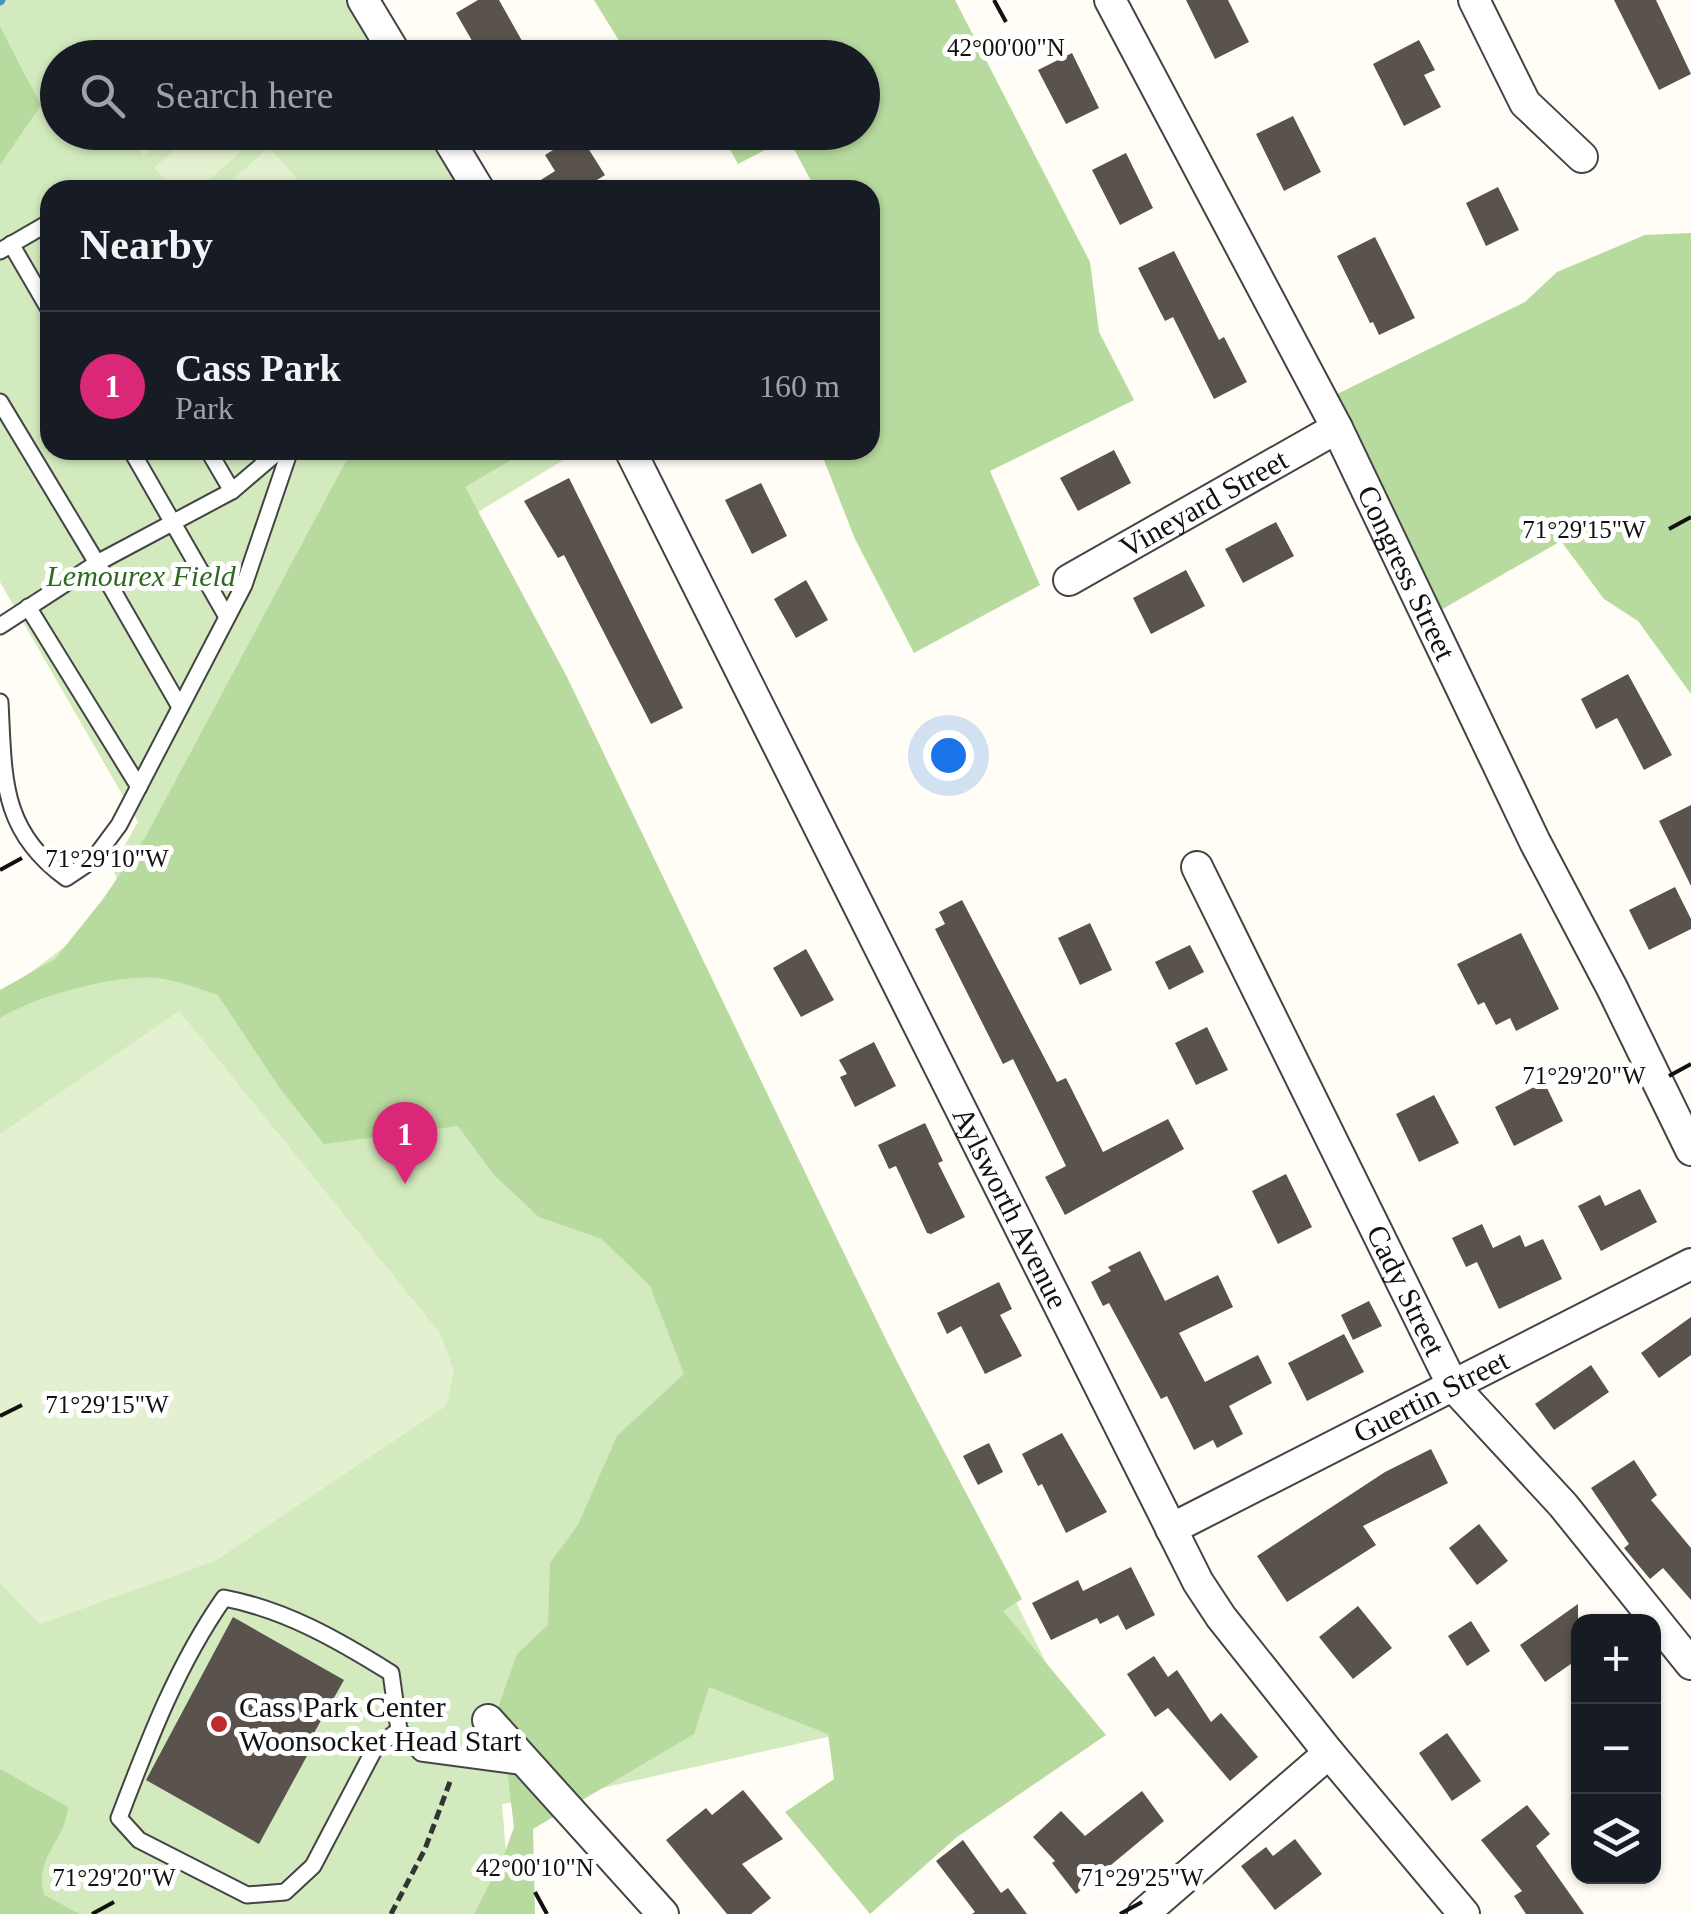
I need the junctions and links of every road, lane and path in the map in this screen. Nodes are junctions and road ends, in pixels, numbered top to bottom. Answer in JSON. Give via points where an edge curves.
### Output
{"nodes":[{"id":1,"x":363,"y":0,"type":"edge"},
{"id":2,"x":1110,"y":0,"type":"edge"},
{"id":3,"x":1474,"y":0,"type":"edge"},
{"id":4,"x":387,"y":40,"type":"edge"},
{"id":5,"x":452,"y":150,"type":"edge"},
{"id":6,"x":1582,"y":157,"type":"dead end"},
{"id":7,"x":466,"y":180,"type":"edge"},
{"id":8,"x":40,"y":228,"type":"edge"},
{"id":9,"x":6,"y":248,"type":"edge"},
{"id":10,"x":40,"y":297,"type":"edge"},
{"id":11,"x":0,"y":402,"type":"edge"},
{"id":12,"x":1337,"y":428,"type":"junction"},
{"id":13,"x":137,"y":460,"type":"edge"},
{"id":14,"x":214,"y":460,"type":"edge"},
{"id":15,"x":268,"y":460,"type":"edge"},
{"id":16,"x":287,"y":460,"type":"edge"},
{"id":17,"x":635,"y":460,"type":"edge"},
{"id":18,"x":232,"y":491,"type":"junction"},
{"id":19,"x":172,"y":521,"type":"junction"},
{"id":20,"x":97,"y":563,"type":"junction"},
{"id":21,"x":1068,"y":580,"type":"dead end"},
{"id":22,"x":28,"y":607,"type":"junction"},
{"id":23,"x":227,"y":618,"type":"junction"},
{"id":24,"x":0,"y":626,"type":"edge"},
{"id":25,"x":0,"y":702,"type":"edge"},
{"id":26,"x":180,"y":707,"type":"junction"},
{"id":27,"x":138,"y":787,"type":"junction"},
{"id":28,"x":1196,"y":867,"type":"dead end"},
{"id":29,"x":1691,"y":1150,"type":"edge"},
{"id":30,"x":1691,"y":1264,"type":"edge"},
{"id":31,"x":1453,"y":1386,"type":"junction"},
{"id":32,"x":1171,"y":1530,"type":"junction"},
{"id":33,"x":1691,"y":1664,"type":"edge"},
{"id":34,"x":488,"y":1720,"type":"dead end"},
{"id":35,"x":399,"y":1730,"type":"junction"},
{"id":36,"x":1330,"y":1753,"type":"junction"},
{"id":37,"x":459,"y":1758,"type":"junction"},
{"id":38,"x":530,"y":1768,"type":"junction"},
{"id":39,"x":391,"y":1914,"type":"edge"},
{"id":40,"x":663,"y":1914,"type":"edge"},
{"id":41,"x":1143,"y":1914,"type":"edge"},
{"id":42,"x":1464,"y":1914,"type":"edge"}],
"edges":[{"from":1,"to":4,"type":"street"},
{"from":2,"to":12,"type":"street","name":"Congress Street"},
{"from":3,"to":6,"type":"street","via":[[1525,103]]},
{"from":5,"to":7,"type":"street"},
{"from":8,"to":9,"type":"lane"},
{"from":9,"to":10,"type":"lane"},
{"from":11,"to":20,"type":"lane"},
{"from":12,"to":21,"type":"street","name":"Vineyard Street"},
{"from":12,"to":29,"type":"street","name":"Congress Street","via":[[1534,842]]},
{"from":13,"to":19,"type":"lane"},
{"from":14,"to":18,"type":"lane"},
{"from":15,"to":18,"type":"lane"},
{"from":16,"to":23,"type":"lane"},
{"from":17,"to":32,"type":"street","name":"Aylsworth Avenue"},
{"from":18,"to":19,"type":"lane"},
{"from":19,"to":20,"type":"lane"},
{"from":19,"to":23,"type":"lane"},
{"from":20,"to":22,"type":"lane"},
{"from":20,"to":26,"type":"lane"},
{"from":22,"to":24,"type":"lane"},
{"from":22,"to":27,"type":"lane"},
{"from":23,"to":26,"type":"lane"},
{"from":25,"to":27,"type":"lane","via":[[4,792],[40,860],[66,878],[93,860]]},
{"from":26,"to":27,"type":"lane"},
{"from":28,"to":31,"type":"street","name":"Cady Street"},
{"from":30,"to":31,"type":"street","name":"Guertin Street"},
{"from":31,"to":32,"type":"street","name":"Guertin Street"},
{"from":31,"to":33,"type":"street","name":"Cady Street","via":[[1563,1505]]},
{"from":32,"to":36,"type":"street","name":"Aylsworth Avenue","via":[[1209,1600]]},
{"from":34,"to":38,"type":"street"},
{"from":35,"to":35,"type":"lane","via":[[391,1673],[328,1634],[224,1598],[155,1725],[119,1818],[139,1840],[247,1894],[285,1892],[313,1866],[374,1748]]},
{"from":35,"to":37,"type":"lane","via":[[420,1753]]},
{"from":36,"to":41,"type":"street"},
{"from":36,"to":42,"type":"street","name":"Aylsworth Avenue"},
{"from":37,"to":38,"type":"lane"},
{"from":37,"to":39,"type":"path","via":[[426,1849]]},
{"from":38,"to":40,"type":"street"}]}
